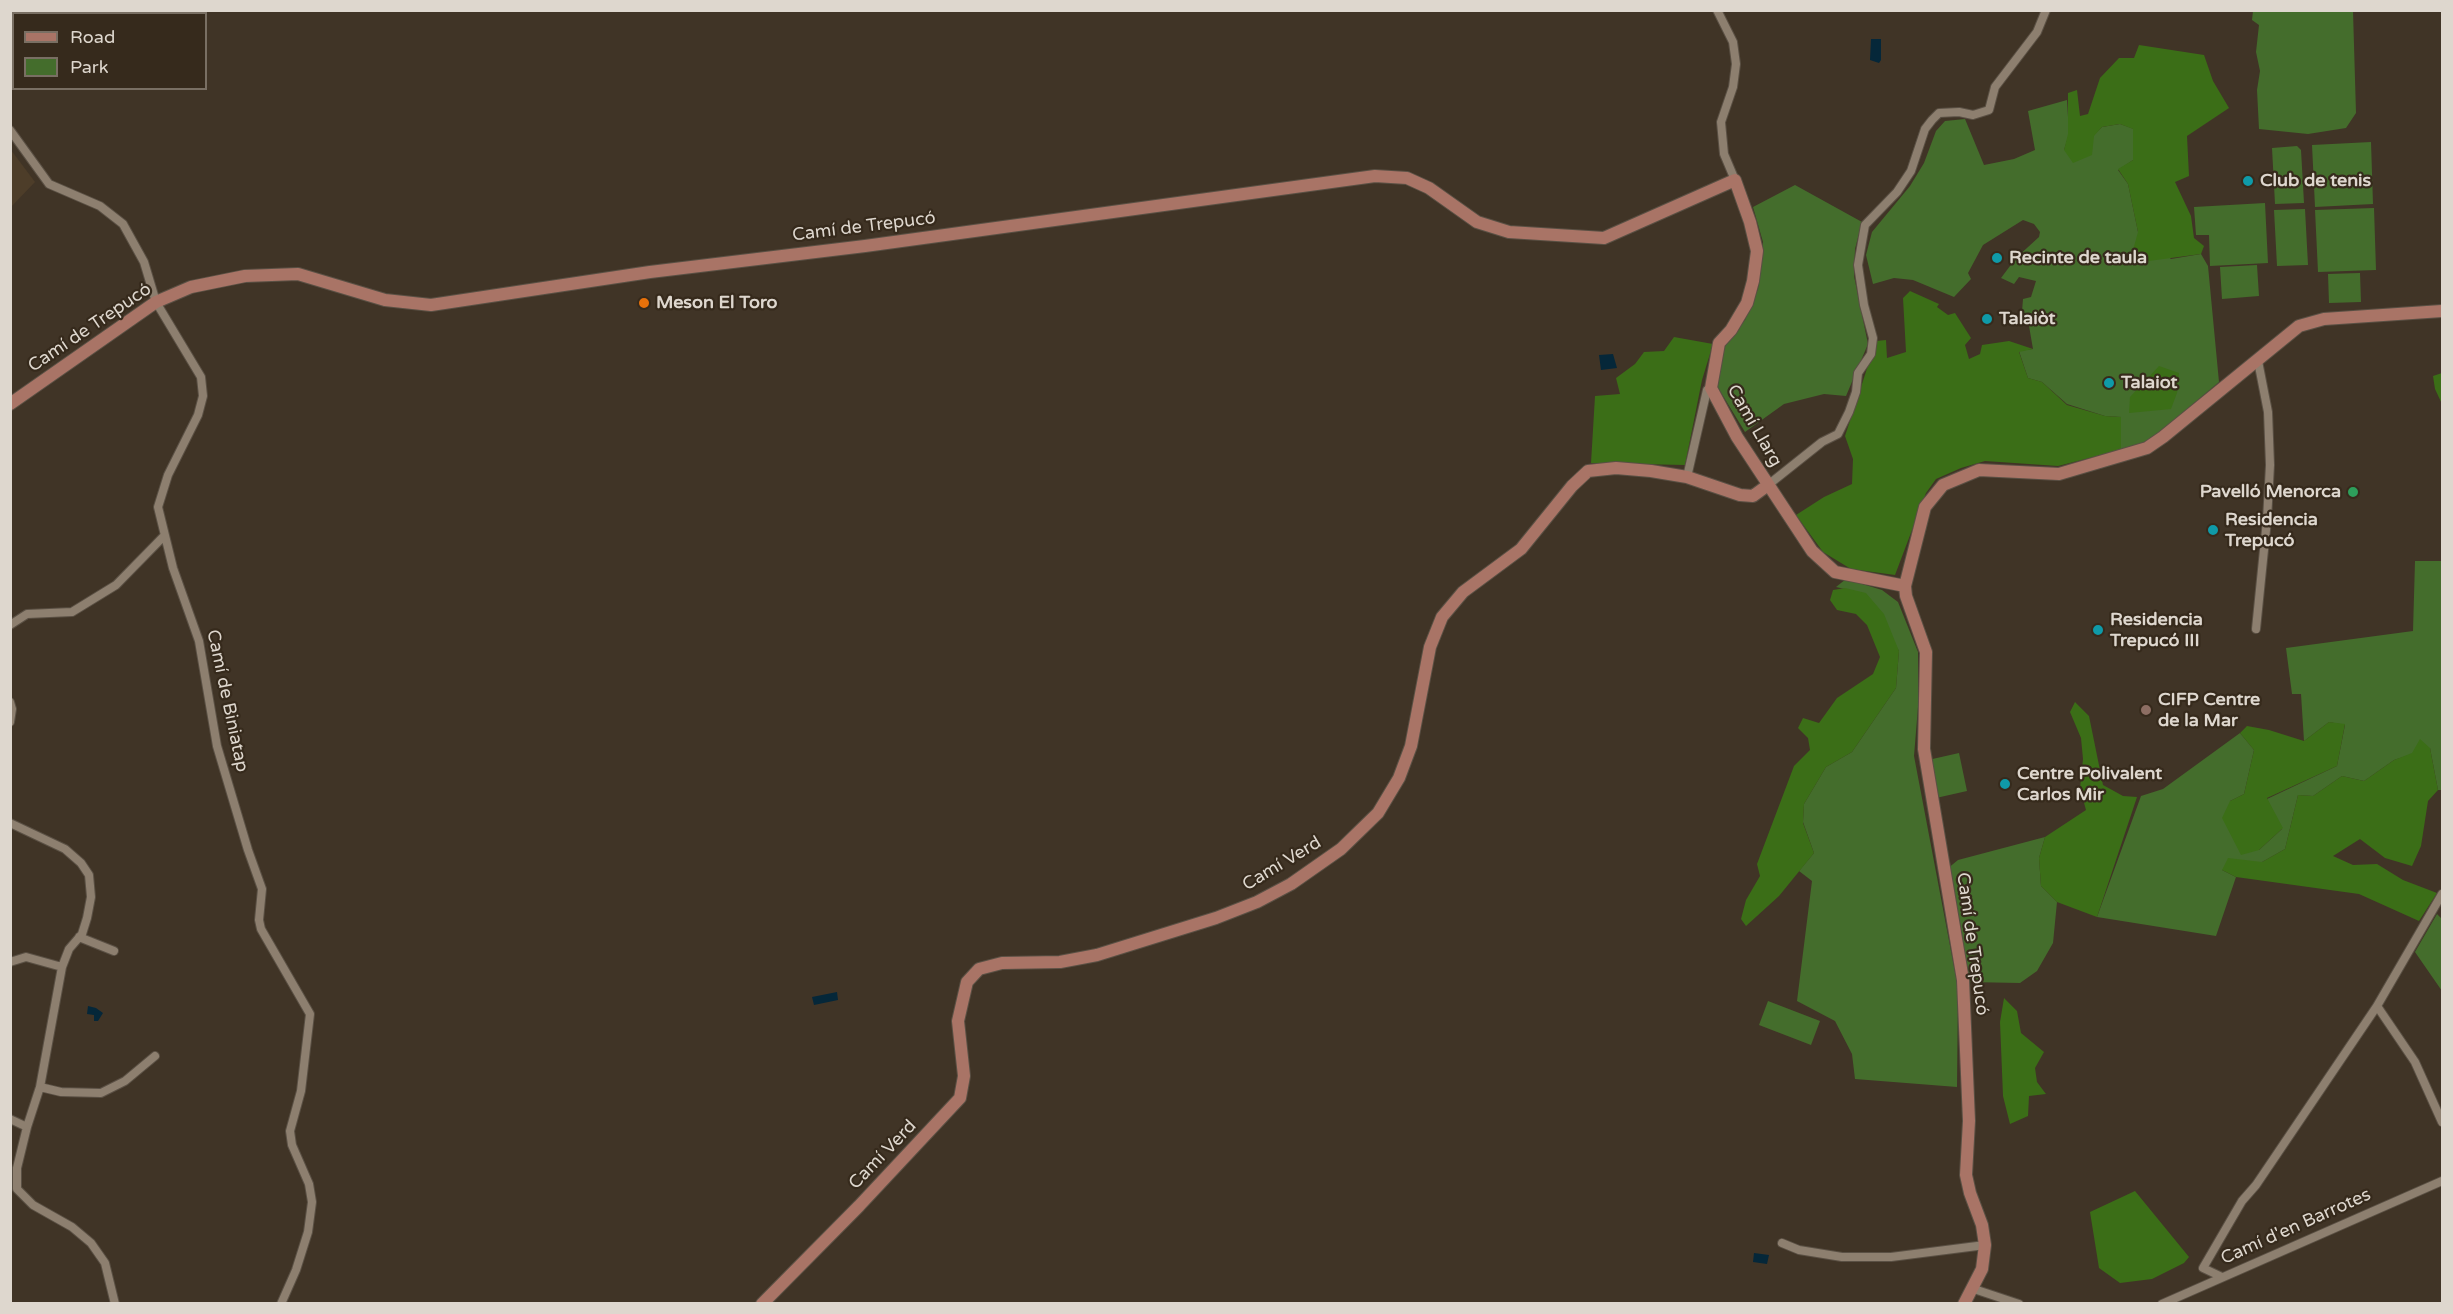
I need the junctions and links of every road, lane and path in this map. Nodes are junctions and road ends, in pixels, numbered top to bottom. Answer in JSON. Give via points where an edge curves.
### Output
{"nodes":[{"id":1,"x":1717,"y":10,"type":"edge"},
{"id":2,"x":2046,"y":10,"type":"edge"},
{"id":3,"x":10,"y":130,"type":"edge"},
{"id":4,"x":1735,"y":180,"type":"junction"},
{"id":5,"x":156,"y":302,"type":"junction"},
{"id":6,"x":2442,"y":311,"type":"edge"},
{"id":7,"x":2258,"y":361,"type":"junction"},
{"id":8,"x":1711,"y":388,"type":"junction"},
{"id":9,"x":10,"y":404,"type":"edge"},
{"id":10,"x":1687,"y":477,"type":"junction"},
{"id":11,"x":1768,"y":485,"type":"junction"},
{"id":12,"x":164,"y":536,"type":"junction"},
{"id":13,"x":1905,"y":586,"type":"junction"},
{"id":14,"x":10,"y":625,"type":"edge"},
{"id":15,"x":2256,"y":629,"type":"dead end"},
{"id":16,"x":10,"y":702,"type":"edge"},
{"id":17,"x":10,"y":722,"type":"edge"},
{"id":18,"x":10,"y":823,"type":"edge"},
{"id":19,"x":2442,"y":894,"type":"edge"},
{"id":20,"x":79,"y":937,"type":"junction"},
{"id":21,"x":114,"y":951,"type":"dead end"},
{"id":22,"x":10,"y":962,"type":"edge"},
{"id":23,"x":62,"y":967,"type":"junction"},
{"id":24,"x":2377,"y":1006,"type":"junction"},
{"id":25,"x":155,"y":1056,"type":"dead end"},
{"id":26,"x":40,"y":1087,"type":"junction"},
{"id":27,"x":10,"y":1119,"type":"edge"},
{"id":28,"x":2442,"y":1122,"type":"edge"},
{"id":29,"x":27,"y":1127,"type":"junction"},
{"id":30,"x":2442,"y":1180,"type":"edge"},
{"id":31,"x":14,"y":1192,"type":"edge"},
{"id":32,"x":1782,"y":1243,"type":"dead end"},
{"id":33,"x":1984,"y":1245,"type":"junction"},
{"id":34,"x":2222,"y":1277,"type":"junction"},
{"id":35,"x":1974,"y":1289,"type":"junction"},
{"id":36,"x":115,"y":1304,"type":"edge"},
{"id":37,"x":282,"y":1304,"type":"edge"},
{"id":38,"x":762,"y":1304,"type":"edge"},
{"id":39,"x":1964,"y":1304,"type":"edge"},
{"id":40,"x":2019,"y":1304,"type":"edge"},
{"id":41,"x":2162,"y":1304,"type":"edge"}],
"edges":[{"from":1,"to":4,"type":"street","name":"Camí Llarg","via":[[1733,42],[1736,64],[1721,122],[1724,154]]},
{"from":2,"to":11,"type":"street","via":[[2037,32],[1995,87],[1989,110],[1973,115],[1939,113],[1925,129],[1911,171],[1865,225],[1857,264],[1873,338],[1871,354],[1858,374],[1856,392],[1838,434]]},
{"from":3,"to":5,"type":"street","name":"Camí de Biniatap","via":[[49,184],[100,206],[123,224],[144,262]]},
{"from":4,"to":5,"type":"street","name":"Camí de Trepucó","via":[[1604,238],[1509,232],[1477,222],[1429,188],[1407,178],[1376,176],[650,272],[431,305],[385,300],[298,274],[278,273],[191,287]]},
{"from":4,"to":8,"type":"street","name":"Camí Llarg","via":[[1757,251],[1747,303],[1719,343]]},
{"from":5,"to":9,"type":"street","name":"Camí de Trepucó"},
{"from":5,"to":12,"type":"street","name":"Camí de Biniatap","via":[[201,377],[202,396],[198,415],[168,474],[159,507]]},
{"from":6,"to":7,"type":"street","via":[[2324,319],[2299,326]]},
{"from":7,"to":13,"type":"street","via":[[2147,448],[2059,474],[1979,470],[1943,485],[1925,507]]},
{"from":7,"to":15,"type":"street","via":[[2268,412],[2270,465]]},
{"from":8,"to":10,"type":"street","via":[[1707,390]]},
{"from":8,"to":11,"type":"street","name":"Camí Llarg"},
{"from":10,"to":11,"type":"street","name":"Camí Verd","via":[[1740,495],[1753,496]]},
{"from":10,"to":38,"type":"street","name":"Camí Verd","via":[[1616,468],[1588,471],[1521,549],[1463,591],[1442,617],[1430,647],[1411,746],[1399,778],[1378,813],[1341,849],[1291,884],[1216,918],[1097,956],[1060,962],[1002,963],[979,969],[967,982],[958,1021],[964,1076],[960,1098]]},
{"from":11,"to":13,"type":"street","name":"Camí Llarg","via":[[1812,551],[1835,572]]},
{"from":12,"to":14,"type":"street","via":[[116,585],[72,612],[27,614]]},
{"from":12,"to":37,"type":"street","name":"Camí de Biniatap","via":[[200,641],[217,746],[262,889],[261,930],[310,1014],[301,1091],[290,1131],[312,1202],[308,1232]]},
{"from":13,"to":33,"type":"street","name":"Camí de Trepucó","via":[[1926,652],[1924,749],[1963,981],[1969,1121],[1966,1175],[1982,1225]]},
{"from":16,"to":17,"type":"street"},
{"from":18,"to":20,"type":"street","via":[[65,849],[89,875],[91,897]]},
{"from":19,"to":24,"type":"street"},
{"from":20,"to":21,"type":"street"},
{"from":20,"to":23,"type":"street"},
{"from":22,"to":23,"type":"street","via":[[26,957]]},
{"from":23,"to":26,"type":"street"},
{"from":24,"to":28,"type":"street","via":[[2415,1062]]},
{"from":24,"to":34,"type":"street","via":[[2242,1201],[2203,1268]]},
{"from":25,"to":26,"type":"street","via":[[125,1081],[101,1093]]},
{"from":26,"to":29,"type":"street"},
{"from":27,"to":29,"type":"street"},
{"from":29,"to":31,"type":"street"},
{"from":30,"to":34,"type":"street","name":"Camí d'en Barrotes"},
{"from":31,"to":36,"type":"street","via":[[91,1243],[105,1263]]},
{"from":32,"to":33,"type":"street","via":[[1842,1257],[1891,1257]]},
{"from":33,"to":35,"type":"street","name":"Camí de Trepucó","via":[[1982,1269]]},
{"from":34,"to":41,"type":"street","name":"Camí d'en Barrotes"},
{"from":35,"to":39,"type":"street","name":"Camí de Trepucó"},
{"from":35,"to":40,"type":"street"}]}
